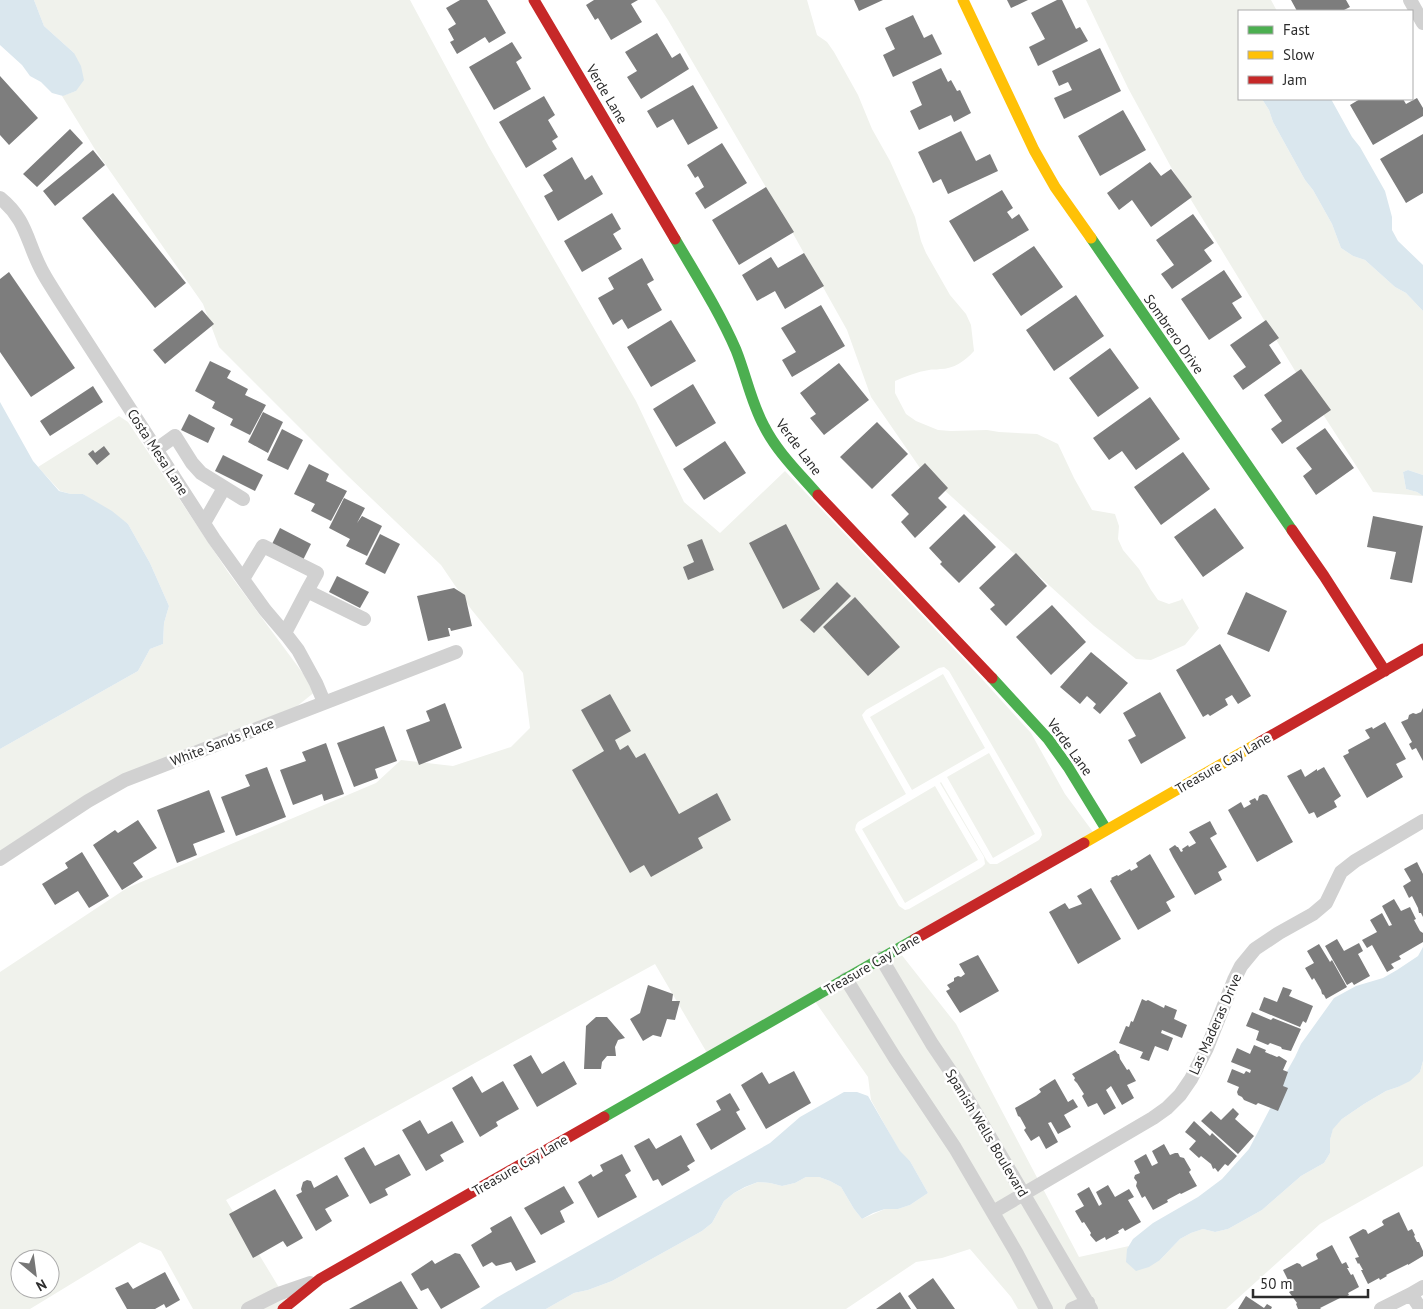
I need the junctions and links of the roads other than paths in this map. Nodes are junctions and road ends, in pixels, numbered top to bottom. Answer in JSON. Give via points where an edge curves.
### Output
{"nodes":[{"id":1,"x":534,"y":0,"type":"edge"},
{"id":2,"x":963,"y":0,"type":"edge"},
{"id":3,"x":1410,"y":0,"type":"edge"},
{"id":4,"x":1423,"y":22,"type":"edge"},
{"id":5,"x":0,"y":198,"type":"edge"},
{"id":6,"x":157,"y":449,"type":"junction"},
{"id":7,"x":224,"y":488,"type":"junction"},
{"id":8,"x":243,"y":500,"type":"dead end"},
{"id":9,"x":204,"y":522,"type":"junction"},
{"id":10,"x":243,"y":579,"type":"junction"},
{"id":11,"x":307,"y":591,"type":"junction"},
{"id":12,"x":364,"y":619,"type":"dead end"},
{"id":13,"x":285,"y":633,"type":"junction"},
{"id":14,"x":1423,"y":649,"type":"edge"},
{"id":15,"x":456,"y":652,"type":"dead end"},
{"id":16,"x":1385,"y":671,"type":"junction"},
{"id":17,"x":324,"y":702,"type":"junction"},
{"id":18,"x":1423,"y":821,"type":"edge"},
{"id":19,"x":1106,"y":829,"type":"junction"},
{"id":20,"x":0,"y":859,"type":"edge"},
{"id":21,"x":881,"y":958,"type":"junction"},
{"id":22,"x":846,"y":979,"type":"junction"},
{"id":23,"x":1024,"y":1194,"type":"junction"},
{"id":24,"x":993,"y":1212,"type":"junction"},
{"id":25,"x":320,"y":1279,"type":"junction"},
{"id":26,"x":1417,"y":1290,"type":"edge"},
{"id":27,"x":1090,"y":1306,"type":"edge"},
{"id":28,"x":248,"y":1309,"type":"edge"},
{"id":29,"x":283,"y":1309,"type":"edge"},
{"id":30,"x":1046,"y":1309,"type":"edge"},
{"id":31,"x":1072,"y":1309,"type":"edge"},
{"id":32,"x":1381,"y":1309,"type":"edge"},
{"id":33,"x":1421,"y":1309,"type":"edge"}],
"edges":[{"from":1,"to":19,"type":"street","name":"Verde Lane","via":[[715,307],[736,351],[760,417],[778,448],[1048,740]]},
{"from":2,"to":16,"type":"street","name":"Sombrero Drive","via":[[1034,150],[1055,187],[1324,576]]},
{"from":3,"to":4,"type":"street"},
{"from":5,"to":6,"type":"street","name":"Costa Mesa Lane","via":[[21,221],[41,269]]},
{"from":6,"to":7,"type":"street","via":[[174,436],[201,473]]},
{"from":6,"to":9,"type":"street","name":"Costa Mesa Lane"},
{"from":7,"to":8,"type":"street"},
{"from":7,"to":9,"type":"street"},
{"from":9,"to":10,"type":"street","name":"Costa Mesa Lane"},
{"from":10,"to":11,"type":"street","via":[[263,546],[318,573]]},
{"from":10,"to":13,"type":"street","name":"Costa Mesa Lane"},
{"from":11,"to":12,"type":"street"},
{"from":11,"to":13,"type":"street"},
{"from":13,"to":17,"type":"street","name":"Costa Mesa Lane","via":[[298,650]]},
{"from":14,"to":16,"type":"street","name":"Treasure Cay Lane"},
{"from":15,"to":17,"type":"street","name":"White Sands Place"},
{"from":16,"to":19,"type":"street","name":"Treasure Cay Lane"},
{"from":17,"to":20,"type":"street","name":"White Sands Place","via":[[125,780],[88,800]]},
{"from":18,"to":23,"type":"street","name":"Las Maderas Drive","via":[[1355,861],[1341,872],[1326,903],[1255,949],[1234,980],[1191,1079],[1167,1108]]},
{"from":19,"to":21,"type":"street","name":"Treasure Cay Lane"},
{"from":21,"to":22,"type":"street","name":"Treasure Cay Lane"},
{"from":21,"to":23,"type":"street","name":"Spanish Wells Boulevard"},
{"from":22,"to":24,"type":"street"},
{"from":22,"to":25,"type":"street","name":"Treasure Cay Lane"},
{"from":23,"to":24,"type":"street","name":"Las Maderas Drive"},
{"from":23,"to":27,"type":"street","name":"Spanish Wells Boulevard"},
{"from":24,"to":30,"type":"street"},
{"from":25,"to":28,"type":"street","name":"Treasure Cay Lane"},
{"from":25,"to":29,"type":"street","name":"Treasure Cay Lane"},
{"from":26,"to":32,"type":"street"},
{"from":26,"to":33,"type":"street"},
{"from":27,"to":31,"type":"street"}]}
